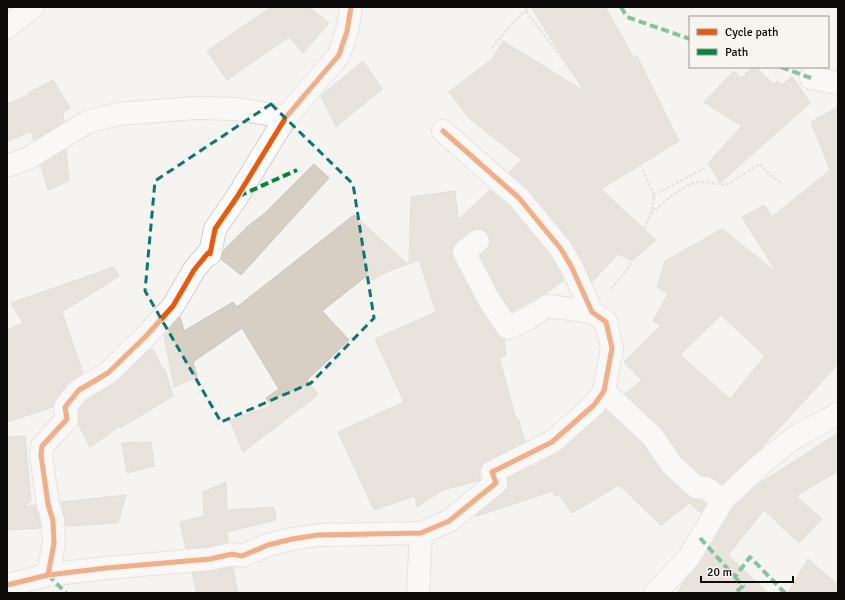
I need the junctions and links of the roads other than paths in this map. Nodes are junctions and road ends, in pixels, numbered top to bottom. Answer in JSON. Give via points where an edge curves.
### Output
{"nodes":[{"id":1,"x":33,"y":7,"type":"edge"},
{"id":2,"x":351,"y":7,"type":"edge"},
{"id":3,"x":7,"y":27,"type":"edge"},
{"id":4,"x":811,"y":78,"type":"dead end"},
{"id":5,"x":838,"y":83,"type":"edge"},
{"id":6,"x":286,"y":117,"type":"junction"},
{"id":7,"x":443,"y":131,"type":"dead end"},
{"id":8,"x":7,"y":166,"type":"edge"},
{"id":9,"x":478,"y":241,"type":"dead end"},
{"id":10,"x":592,"y":312,"type":"junction"},
{"id":11,"x":604,"y":391,"type":"junction"},
{"id":12,"x":838,"y":414,"type":"edge"},
{"id":13,"x":723,"y":500,"type":"junction"},
{"id":14,"x":421,"y":534,"type":"junction"},
{"id":15,"x":48,"y":575,"type":"junction"},
{"id":16,"x":7,"y":585,"type":"edge"},
{"id":17,"x":418,"y":593,"type":"edge"},
{"id":18,"x":655,"y":593,"type":"edge"}],
"edges":[{"from":1,"to":3,"type":"street"},
{"from":2,"to":6,"type":"street","via":[[347,32],[339,55]]},
{"from":4,"to":5,"type":"street"},
{"from":6,"to":8,"type":"street","via":[[236,109],[195,108],[118,114],[87,122],[29,158]]},
{"from":6,"to":15,"type":"street","via":[[215,229],[210,254],[208,253],[194,270],[173,306],[108,373],[79,390],[65,408],[67,418],[42,446],[48,504],[53,521],[54,543]]},
{"from":7,"to":10,"type":"street","via":[[519,198],[561,249]]},
{"from":9,"to":10,"type":"street","via":[[464,252],[489,300],[508,328],[548,306]]},
{"from":10,"to":11,"type":"street","via":[[606,322],[612,348]]},
{"from":11,"to":13,"type":"street","via":[[653,437],[677,470],[696,487],[706,488]]},
{"from":11,"to":14,"type":"street","via":[[594,405],[552,442],[492,472],[496,483],[449,521]]},
{"from":12,"to":13,"type":"street","via":[[795,437]]},
{"from":13,"to":18,"type":"street","via":[[688,559]]},
{"from":14,"to":15,"type":"street","via":[[318,535],[268,545],[242,556],[232,554]]},
{"from":14,"to":17,"type":"street"},
{"from":15,"to":16,"type":"street"}]}
